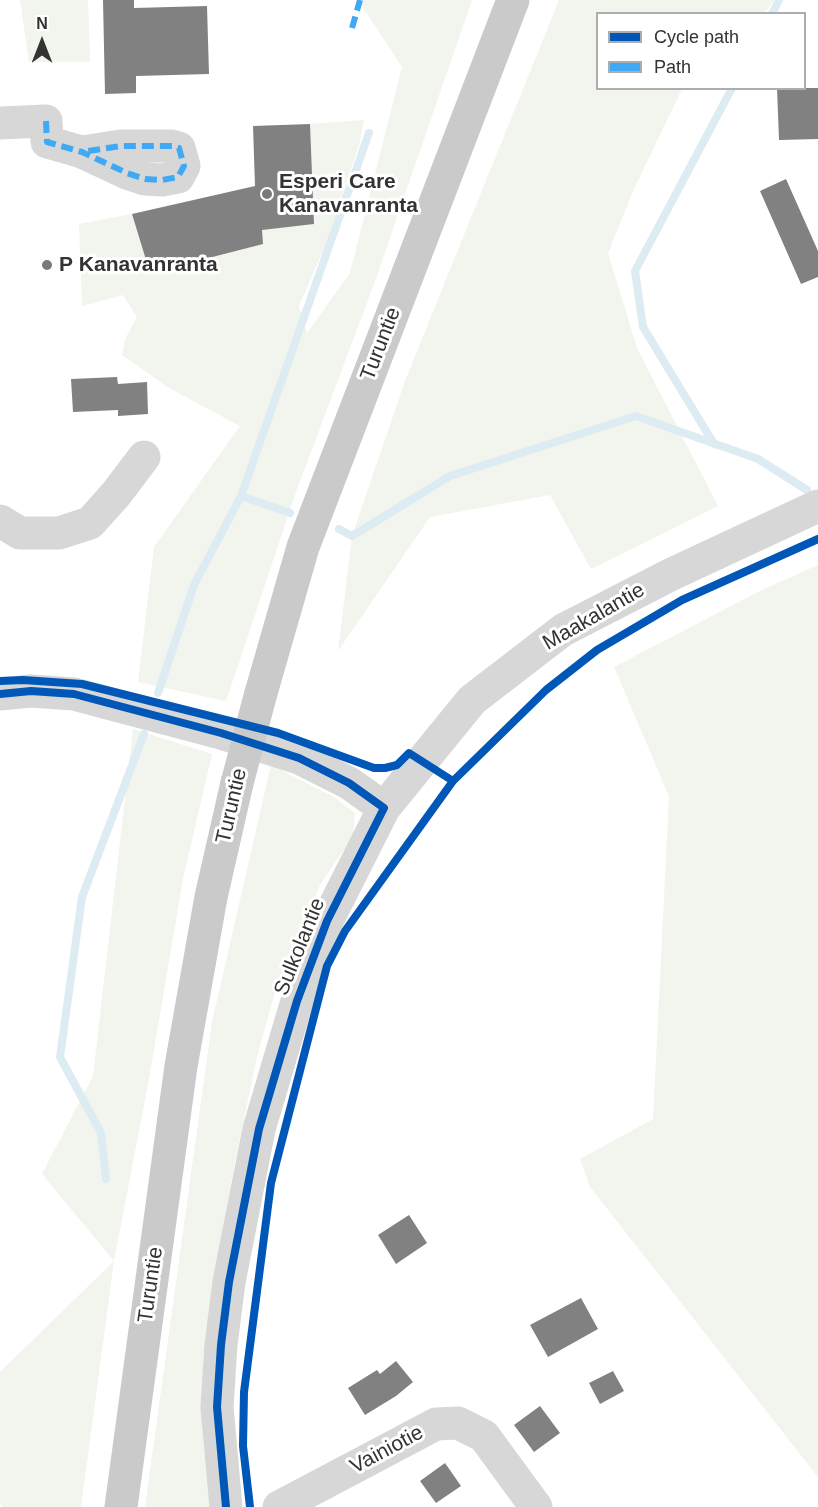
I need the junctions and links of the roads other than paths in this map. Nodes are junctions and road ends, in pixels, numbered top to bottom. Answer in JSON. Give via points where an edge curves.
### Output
{"nodes":[{"id":1,"x":513,"y":0,"type":"edge"},
{"id":2,"x":0,"y":123,"type":"edge"},
{"id":3,"x":82,"y":152,"type":"dead end"},
{"id":4,"x":144,"y":457,"type":"dead end"},
{"id":5,"x":818,"y":506,"type":"edge"},
{"id":6,"x":0,"y":521,"type":"edge"},
{"id":7,"x":0,"y":694,"type":"edge"},
{"id":8,"x":384,"y":808,"type":"junction"},
{"id":9,"x":121,"y":1507,"type":"edge"},
{"id":10,"x":226,"y":1507,"type":"edge"},
{"id":11,"x":279,"y":1507,"type":"edge"},
{"id":12,"x":536,"y":1507,"type":"edge"}],
"edges":[{"from":1,"to":9,"type":"main road","name":"Turuntie","bridge":true,"via":[[303,547],[237,783],[211,897],[181,1066]]},
{"from":2,"to":3,"type":"street","via":[[46,121],[47,141]]},
{"from":4,"to":6,"type":"street","via":[[90,523],[59,533],[20,533]]},
{"from":5,"to":8,"type":"street","name":"Maakalantie","via":[[563,630],[472,700]]},
{"from":7,"to":8,"type":"street","via":[[74,694],[221,733],[299,758],[349,783]]},
{"from":8,"to":10,"type":"street","name":"Sulkolantie","via":[[327,921],[297,1000],[259,1129],[228,1282],[221,1345],[217,1407]]},
{"from":11,"to":12,"type":"street","name":"Vainiotie","via":[[436,1424],[458,1423],[484,1436]]}]}
